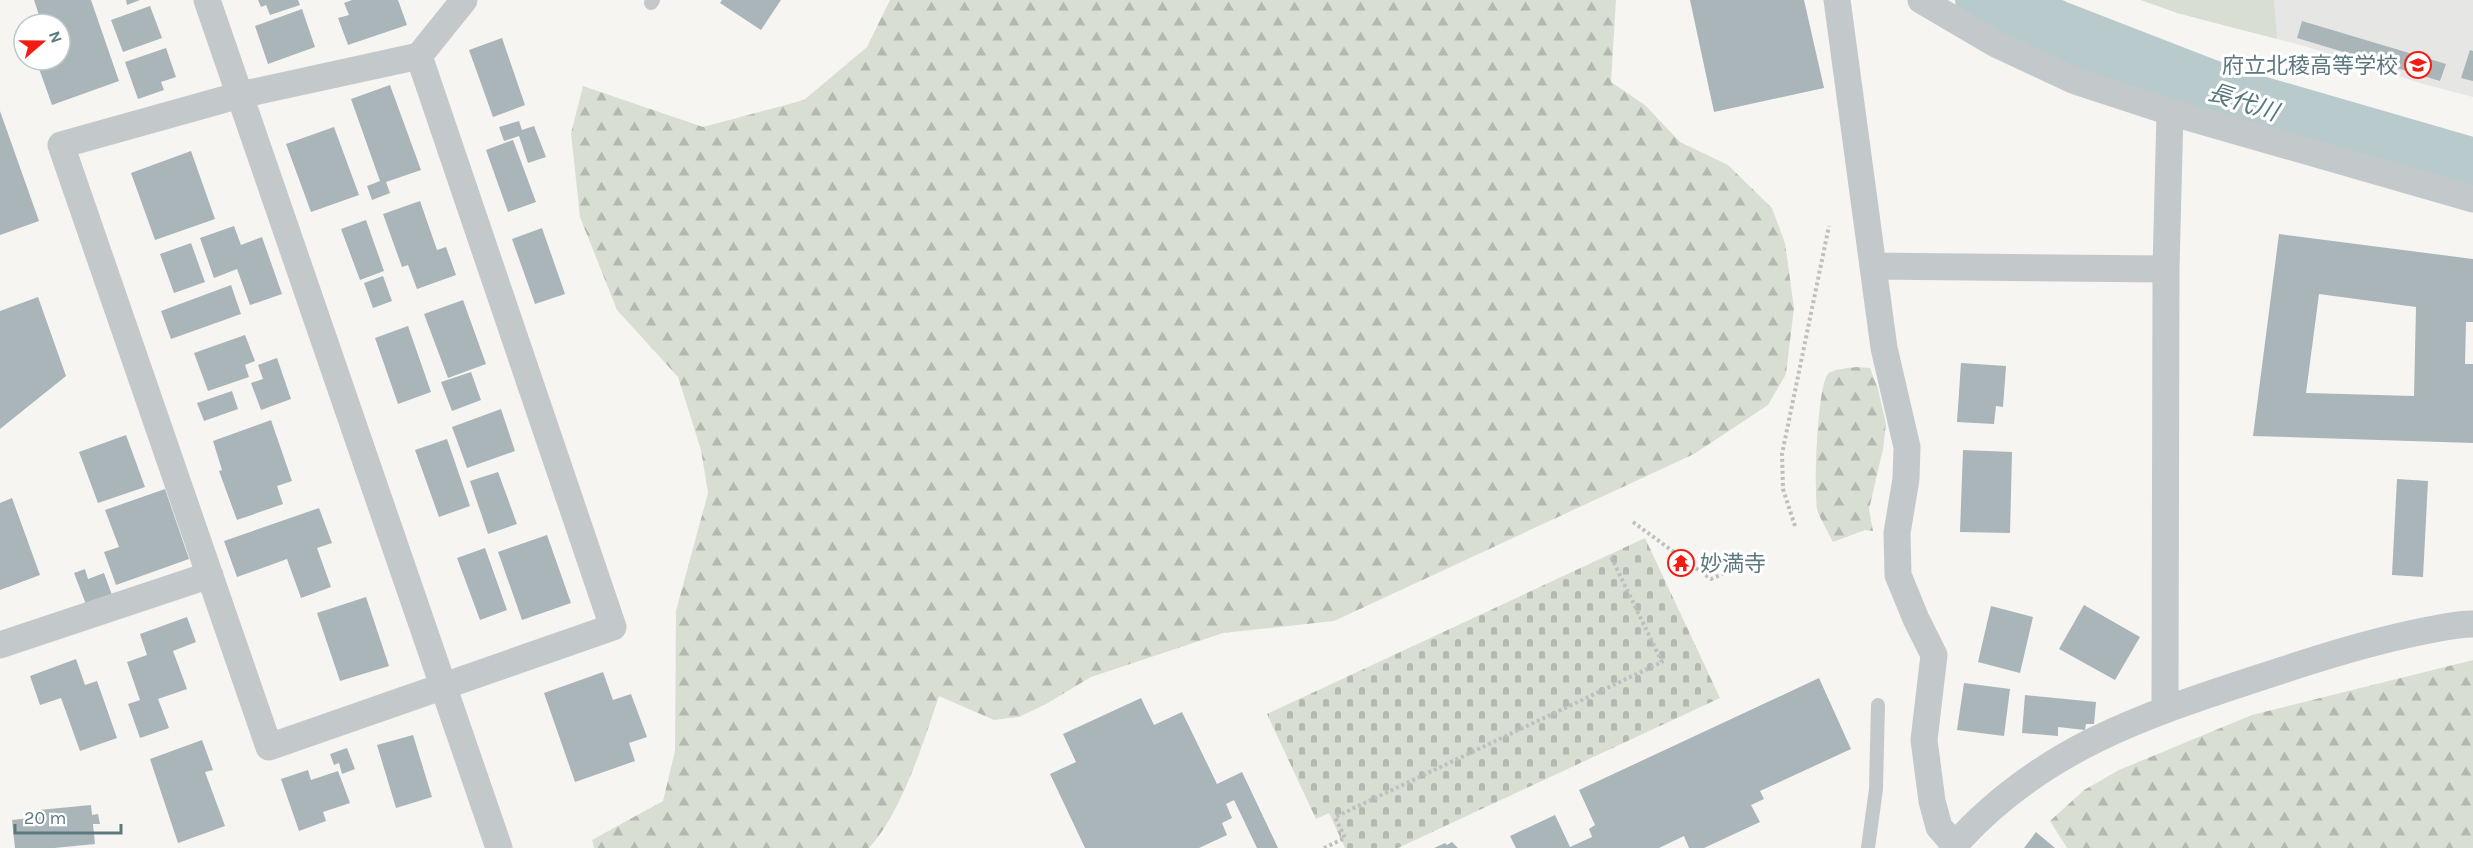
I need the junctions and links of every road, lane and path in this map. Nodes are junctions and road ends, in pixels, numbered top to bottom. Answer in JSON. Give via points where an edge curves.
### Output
{"nodes":[{"id":1,"x":207,"y":0,"type":"edge"},
{"id":2,"x":1837,"y":0,"type":"edge"},
{"id":3,"x":1921,"y":0,"type":"edge"},
{"id":4,"x":461,"y":1,"type":"edge"},
{"id":5,"x":419,"y":56,"type":"junction"},
{"id":6,"x":240,"y":95,"type":"junction"},
{"id":7,"x":2170,"y":112,"type":"junction"},
{"id":8,"x":2473,"y":199,"type":"edge"},
{"id":9,"x":1829,"y":226,"type":"dead end"},
{"id":10,"x":1873,"y":266,"type":"junction"},
{"id":11,"x":2166,"y":269,"type":"junction"},
{"id":12,"x":1633,"y":522,"type":"dead end"},
{"id":13,"x":1795,"y":526,"type":"dead end"},
{"id":14,"x":1611,"y":557,"type":"dead end"},
{"id":15,"x":1729,"y":571,"type":"dead end"},
{"id":16,"x":210,"y":575,"type":"junction"},
{"id":17,"x":2473,"y":624,"type":"edge"},
{"id":18,"x":0,"y":645,"type":"edge"},
{"id":19,"x":443,"y":686,"type":"junction"},
{"id":20,"x":1878,"y":705,"type":"dead end"},
{"id":21,"x":2165,"y":709,"type":"junction"},
{"id":22,"x":1953,"y":847,"type":"edge"},
{"id":23,"x":499,"y":848,"type":"edge"},
{"id":24,"x":1324,"y":848,"type":"edge"},
{"id":25,"x":1868,"y":848,"type":"edge"}],
"edges":[{"from":1,"to":6,"type":"street"},
{"from":2,"to":10,"type":"street"},
{"from":3,"to":7,"type":"street","via":[[1996,44],[2075,81]]},
{"from":4,"to":5,"type":"street"},
{"from":5,"to":6,"type":"street"},
{"from":5,"to":19,"type":"street","via":[[613,627]]},
{"from":6,"to":16,"type":"street","via":[[61,145]]},
{"from":6,"to":19,"type":"street"},
{"from":7,"to":8,"type":"street"},
{"from":7,"to":11,"type":"street"},
{"from":9,"to":13,"type":"path","via":[[1782,454],[1783,489]]},
{"from":10,"to":11,"type":"street"},
{"from":10,"to":22,"type":"street","via":[[1884,348],[1906,447],[1906,479],[1897,533],[1898,575],[1934,655],[1924,740],[1939,827]]},
{"from":11,"to":21,"type":"street"},
{"from":12,"to":15,"type":"path","via":[[1711,579]]},
{"from":14,"to":24,"type":"path","via":[[1662,662],[1335,817],[1345,838]]},
{"from":16,"to":18,"type":"street"},
{"from":16,"to":19,"type":"street","via":[[269,747]]},
{"from":17,"to":21,"type":"street","via":[[2404,635],[2342,651]]},
{"from":19,"to":23,"type":"street"},
{"from":20,"to":25,"type":"lane","via":[[1876,789]]},
{"from":21,"to":22,"type":"street","via":[[2107,733],[2023,781]]}]}
